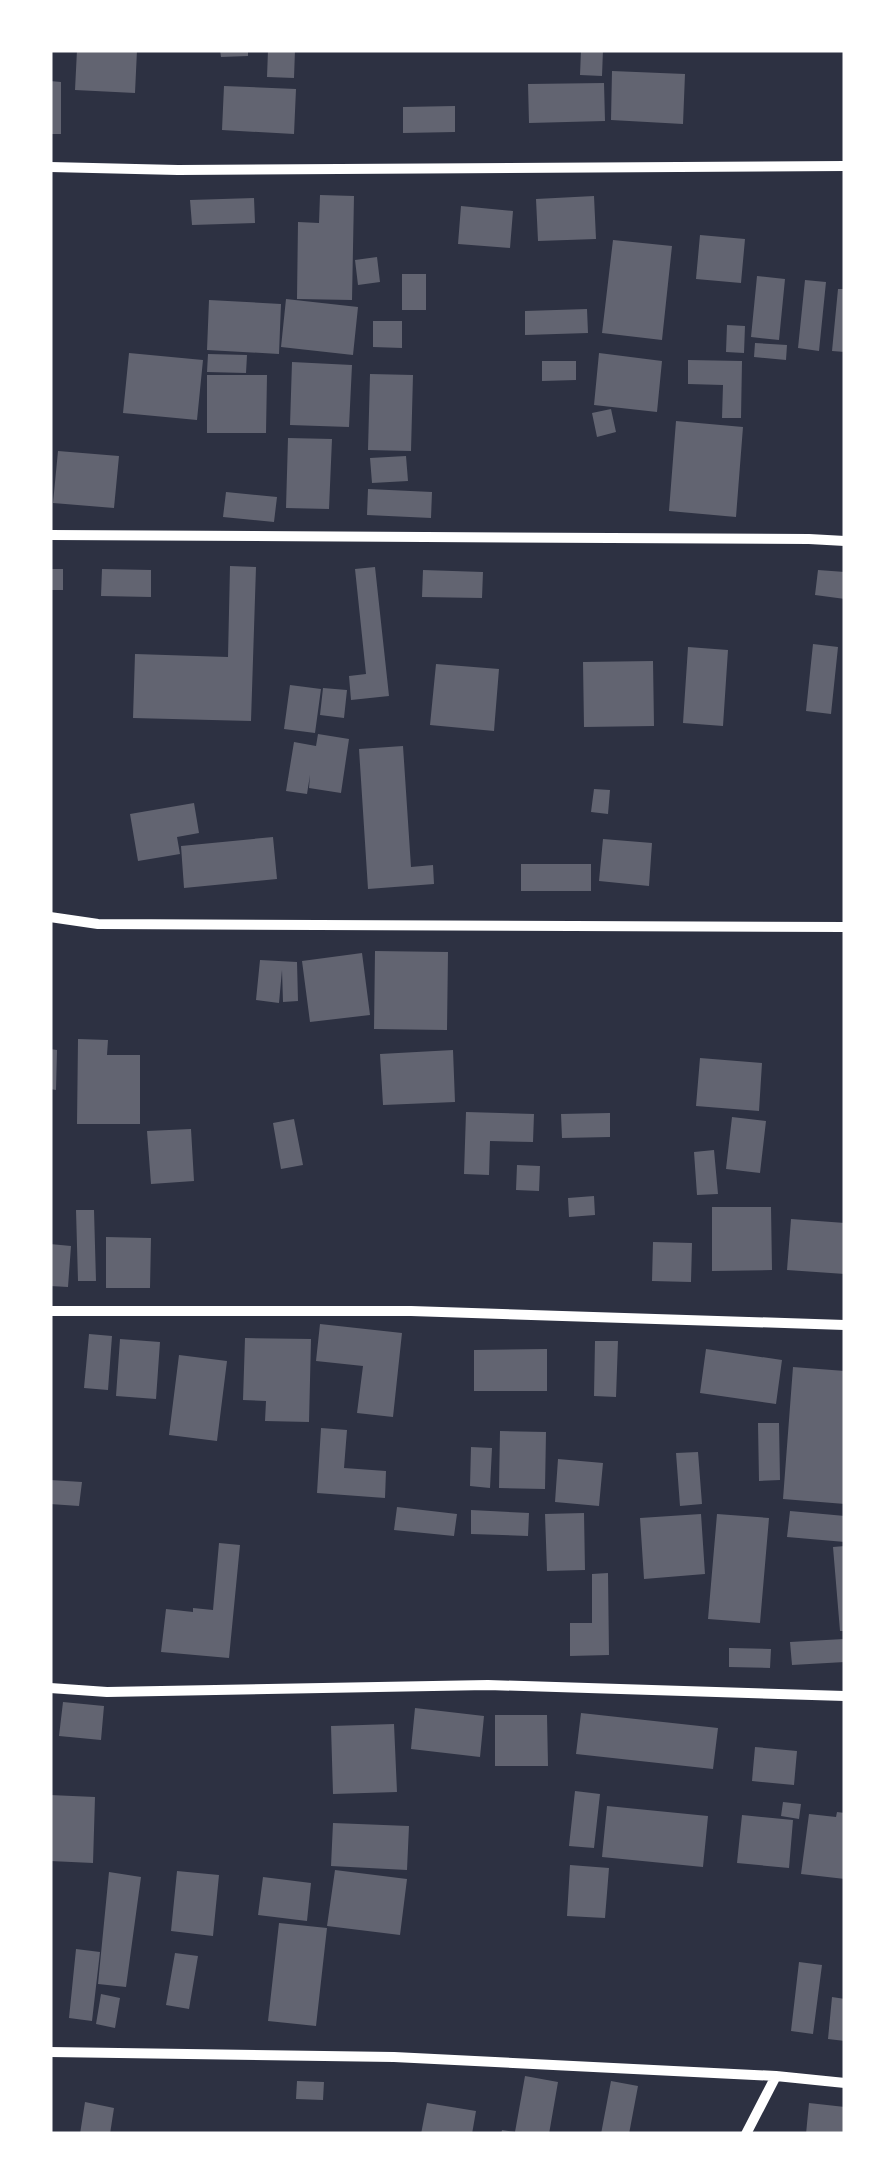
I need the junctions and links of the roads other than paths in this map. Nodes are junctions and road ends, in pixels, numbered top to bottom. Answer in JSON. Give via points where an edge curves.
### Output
{"nodes":[{"id":1,"x":845,"y":166,"type":"edge"},
{"id":2,"x":50,"y":167,"type":"edge"},
{"id":3,"x":50,"y":535,"type":"edge"},
{"id":4,"x":845,"y":541,"type":"edge"},
{"id":5,"x":50,"y":918,"type":"edge"},
{"id":6,"x":845,"y":927,"type":"edge"},
{"id":7,"x":50,"y":1311,"type":"edge"},
{"id":8,"x":845,"y":1325,"type":"edge"},
{"id":9,"x":50,"y":1688,"type":"edge"},
{"id":10,"x":845,"y":1696,"type":"edge"},
{"id":11,"x":50,"y":2052,"type":"edge"},
{"id":12,"x":776,"y":2076,"type":"junction"},
{"id":13,"x":845,"y":2083,"type":"edge"},
{"id":14,"x":746,"y":2134,"type":"edge"}],
"edges":[{"from":1,"to":2,"type":"street"},
{"from":3,"to":4,"type":"street"},
{"from":5,"to":6,"type":"street","via":[[118,924]]},
{"from":7,"to":8,"type":"street","via":[[411,1310]]},
{"from":9,"to":10,"type":"street","via":[[488,1685]]},
{"from":11,"to":12,"type":"street","via":[[394,2057]]},
{"from":12,"to":13,"type":"street"},
{"from":12,"to":14,"type":"street"}]}
